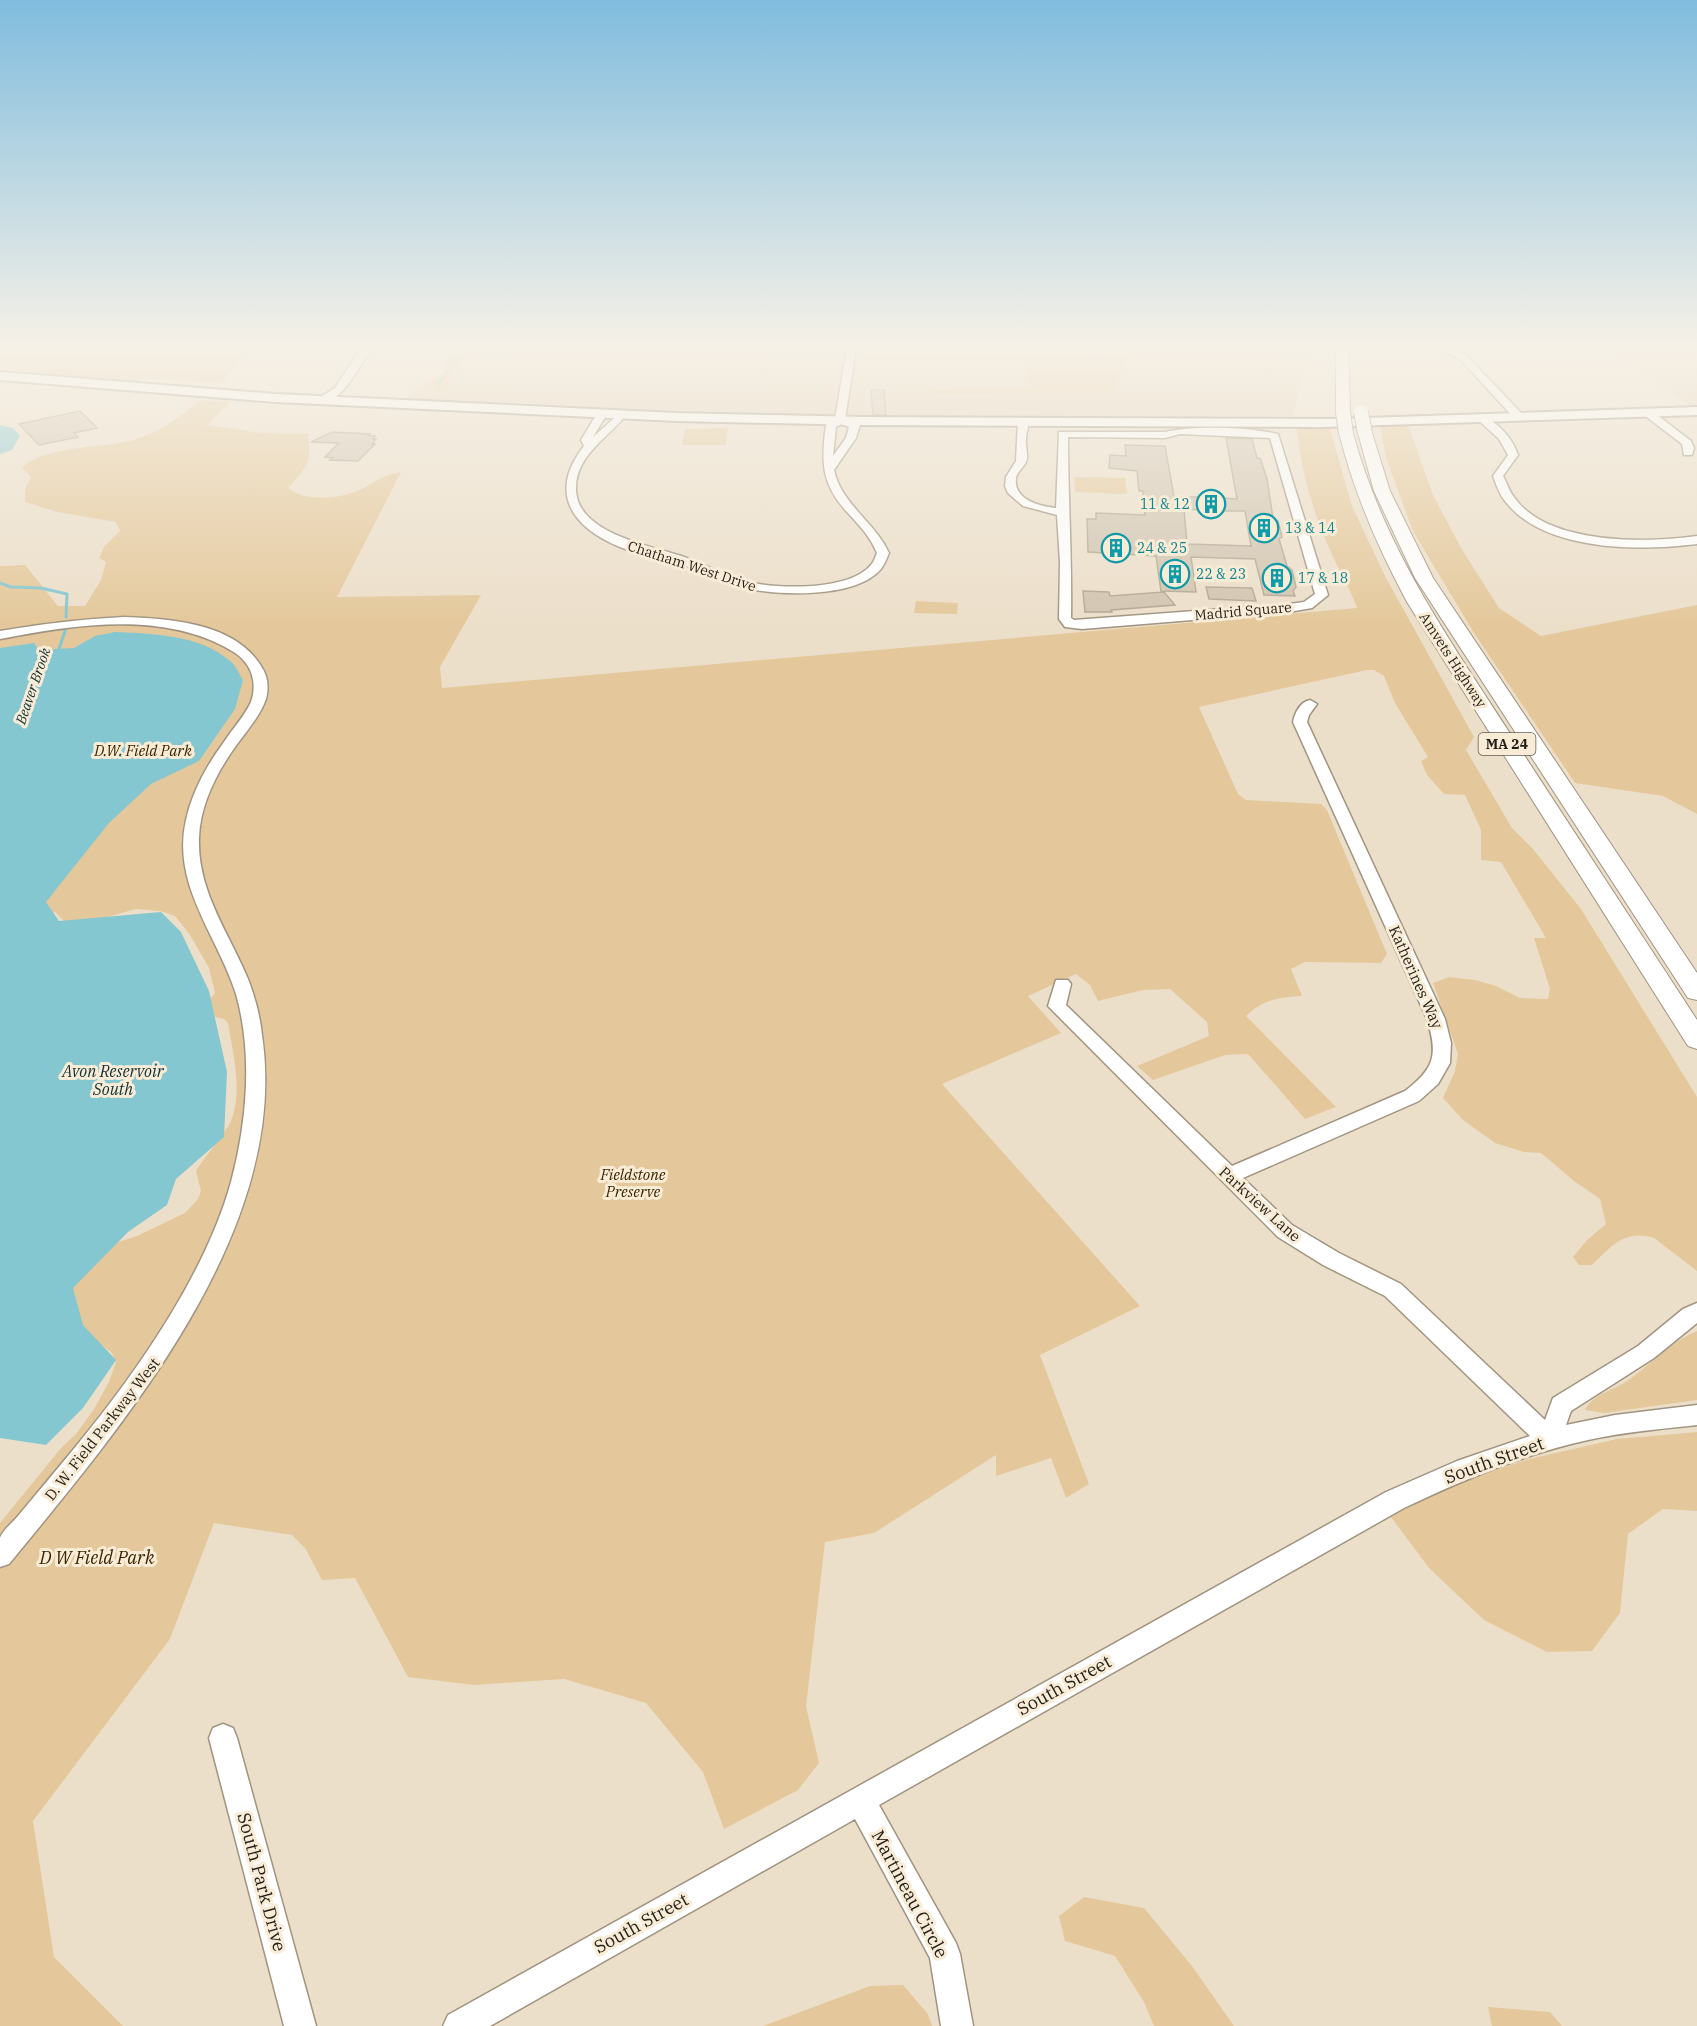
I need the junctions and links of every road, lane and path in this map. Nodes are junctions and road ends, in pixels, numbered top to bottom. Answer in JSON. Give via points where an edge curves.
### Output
{"nodes":[{"id":1,"x":588,"y":437,"type":"edge"},
{"id":2,"x":602,"y":437,"type":"edge"},
{"id":3,"x":833,"y":437,"type":"edge"},
{"id":4,"x":851,"y":437,"type":"edge"},
{"id":5,"x":1018,"y":437,"type":"edge"},
{"id":6,"x":1062,"y":437,"type":"edge"},
{"id":7,"x":1273,"y":437,"type":"edge"},
{"id":8,"x":1349,"y":437,"type":"edge"},
{"id":9,"x":1353,"y":437,"type":"edge"},
{"id":10,"x":1500,"y":437,"type":"edge"},
{"id":11,"x":1679,"y":437,"type":"edge"},
{"id":12,"x":589,"y":445,"type":"junction"},
{"id":13,"x":1688,"y":453,"type":"dead end"},
{"id":14,"x":830,"y":469,"type":"junction"},
{"id":15,"x":1062,"y":512,"type":"junction"},
{"id":16,"x":1697,"y":540,"type":"edge"},
{"id":17,"x":0,"y":635,"type":"edge"},
{"id":18,"x":1310,"y":704,"type":"dead end"},
{"id":19,"x":1062,"y":984,"type":"dead end"},
{"id":20,"x":1697,"y":992,"type":"edge"},
{"id":21,"x":1697,"y":1040,"type":"edge"},
{"id":22,"x":1228,"y":1176,"type":"junction"},
{"id":23,"x":1697,"y":1312,"type":"edge"},
{"id":24,"x":1697,"y":1415,"type":"edge"},
{"id":25,"x":1550,"y":1440,"type":"junction"},
{"id":26,"x":0,"y":1556,"type":"edge"},
{"id":27,"x":224,"y":1738,"type":"dead end"},
{"id":28,"x":860,"y":1800,"type":"junction"},
{"id":29,"x":300,"y":2026,"type":"edge"},
{"id":30,"x":459,"y":2026,"type":"edge"},
{"id":31,"x":957,"y":2026,"type":"edge"}],
"edges":[{"from":1,"to":12,"type":"street","name":"Chatham West Drive"},
{"from":2,"to":12,"type":"street","name":"Chatham West Drive"},
{"from":3,"to":14,"type":"street","name":"Chatham West Drive","via":[[827,461]]},
{"from":4,"to":14,"type":"street"},
{"from":5,"to":15,"type":"street","via":[[1021,460],[1011,476],[1012,489],[1041,510]]},
{"from":6,"to":15,"type":"street","name":"Madrid Square"},
{"from":7,"to":15,"type":"street","name":"Madrid Square","via":[[1322,595],[1308,605],[1070,624],[1065,619]]},
{"from":8,"to":21,"type":"highway","name":"Amvets Highway","number":"MA 24","via":[[1370,510],[1416,602]]},
{"from":9,"to":20,"type":"highway","name":"Amvets Highway","number":"MA 24","via":[[1429,586]]},
{"from":10,"to":16,"type":"street","via":[[1513,455],[1498,476],[1502,493],[1532,519],[1573,536],[1606,543],[1657,545]]},
{"from":11,"to":13,"type":"street","via":[[1687,443]]},
{"from":12,"to":14,"type":"street","name":"Chatham West Drive","via":[[575,467],[570,487],[573,507],[584,518],[627,545],[761,588],[797,590],[837,585],[864,575],[882,558],[880,543],[871,528],[834,488]]},
{"from":17,"to":26,"type":"street","name":"D. W. Field Parkway West","via":[[100,622],[171,625],[220,637],[252,661],[260,676],[259,697],[252,713],[210,775],[194,820],[191,849],[204,911],[240,981],[251,1020],[256,1060],[255,1108],[239,1185],[211,1259],[162,1349],[103,1431]]},
{"from":18,"to":22,"type":"street","name":"Katherines Way","via":[[1300,722],[1436,1019],[1442,1063],[1427,1085],[1412,1096]]},
{"from":19,"to":22,"type":"street","name":"Parkview Lane","via":[[1057,1006]]},
{"from":22,"to":25,"type":"street","name":"Parkview Lane","via":[[1285,1231],[1339,1264],[1393,1290]]},
{"from":23,"to":25,"type":"street","via":[[1646,1352],[1561,1404]]},
{"from":24,"to":25,"type":"street","name":"South Street","via":[[1625,1424]]},
{"from":25,"to":28,"type":"street","name":"South Street","via":[[1469,1468],[1395,1500]]},
{"from":27,"to":29,"type":"street","name":"South Park Drive"},
{"from":28,"to":30,"type":"street","name":"South Street"},
{"from":28,"to":31,"type":"street","name":"Martineau Circle","via":[[945,1954]]}]}
